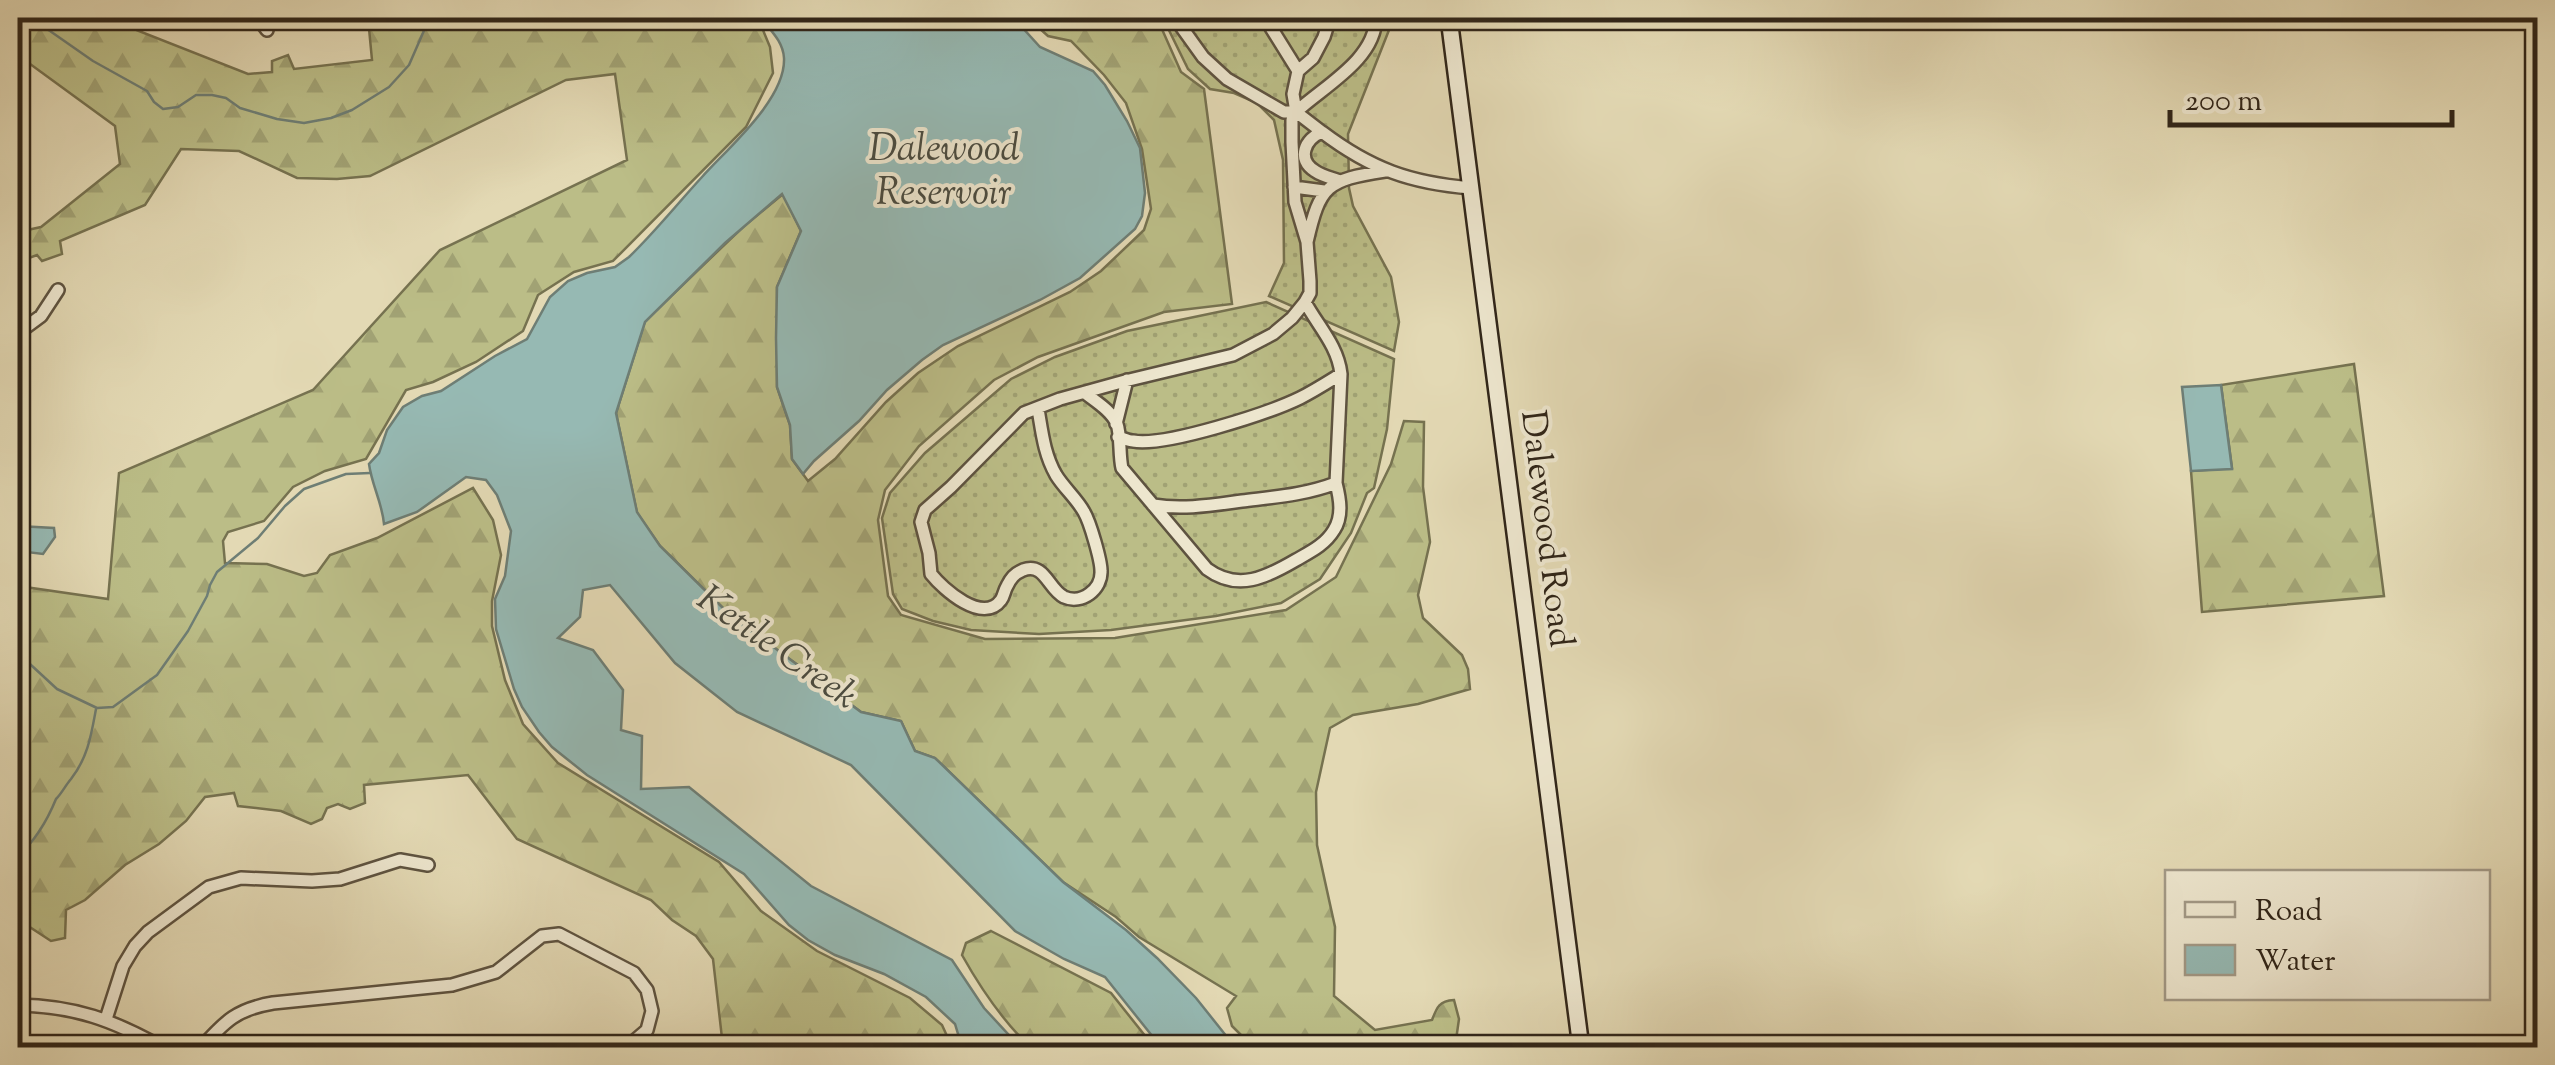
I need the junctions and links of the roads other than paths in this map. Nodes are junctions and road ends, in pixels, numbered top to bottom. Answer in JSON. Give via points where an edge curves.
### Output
{"nodes":[{"id":1,"x":258,"y":18,"type":"edge"},
{"id":2,"x":1176,"y":18,"type":"edge"},
{"id":3,"x":1264,"y":18,"type":"edge"},
{"id":4,"x":1330,"y":18,"type":"edge"},
{"id":5,"x":1376,"y":18,"type":"edge"},
{"id":6,"x":1449,"y":18,"type":"edge"},
{"id":7,"x":267,"y":30,"type":"dead end"},
{"id":8,"x":1298,"y":71,"type":"junction"},
{"id":9,"x":1296,"y":112,"type":"junction"},
{"id":10,"x":1322,"y":132,"type":"junction"},
{"id":11,"x":1385,"y":171,"type":"junction"},
{"id":12,"x":1340,"y":181,"type":"junction"},
{"id":13,"x":1294,"y":187,"type":"junction"},
{"id":14,"x":1471,"y":188,"type":"junction"},
{"id":15,"x":1324,"y":191,"type":"junction"},
{"id":16,"x":1307,"y":242,"type":"junction"},
{"id":17,"x":58,"y":290,"type":"dead end"},
{"id":18,"x":1305,"y":302,"type":"junction"},
{"id":19,"x":18,"y":333,"type":"edge"},
{"id":20,"x":1342,"y":374,"type":"junction"},
{"id":21,"x":1127,"y":380,"type":"junction"},
{"id":22,"x":1085,"y":392,"type":"junction"},
{"id":23,"x":1038,"y":409,"type":"junction"},
{"id":24,"x":1117,"y":430,"type":"junction"},
{"id":25,"x":1336,"y":484,"type":"junction"},
{"id":26,"x":1153,"y":505,"type":"junction"},
{"id":27,"x":428,"y":865,"type":"dead end"},
{"id":28,"x":18,"y":1004,"type":"edge"},
{"id":29,"x":106,"y":1019,"type":"junction"},
{"id":30,"x":163,"y":1048,"type":"edge"},
{"id":31,"x":202,"y":1048,"type":"edge"},
{"id":32,"x":626,"y":1048,"type":"edge"},
{"id":33,"x":1581,"y":1048,"type":"edge"}],
"edges":[{"from":1,"to":7,"type":"street"},
{"from":2,"to":9,"type":"street","via":[[1203,57],[1228,78],[1284,112]]},
{"from":3,"to":8,"type":"street"},
{"from":4,"to":8,"type":"street","via":[[1313,58]]},
{"from":5,"to":9,"type":"street","via":[[1372,38],[1348,70]]},
{"from":6,"to":14,"type":"main road","name":"Dalewood Road"},
{"from":8,"to":9,"type":"street"},
{"from":9,"to":10,"type":"street"},
{"from":9,"to":13,"type":"street"},
{"from":10,"to":11,"type":"street"},
{"from":10,"to":12,"type":"street","via":[[1307,142],[1307,164]]},
{"from":11,"to":12,"type":"street"},
{"from":11,"to":14,"type":"street"},
{"from":12,"to":15,"type":"street"},
{"from":13,"to":15,"type":"street"},
{"from":13,"to":16,"type":"street"},
{"from":14,"to":33,"type":"main road","name":"Dalewood Road"},
{"from":15,"to":16,"type":"street"},
{"from":16,"to":18,"type":"street"},
{"from":17,"to":19,"type":"street","via":[[41,316]]},
{"from":18,"to":20,"type":"street","via":[[1333,345]]},
{"from":18,"to":21,"type":"street","via":[[1273,334],[1242,350]]},
{"from":20,"to":24,"type":"street","via":[[1266,412],[1196,432],[1134,442]]},
{"from":20,"to":25,"type":"street"},
{"from":21,"to":22,"type":"street"},
{"from":21,"to":24,"type":"street"},
{"from":22,"to":23,"type":"street"},
{"from":22,"to":24,"type":"street"},
{"from":23,"to":23,"type":"street","via":[[1024,413],[925,510],[921,522],[931,574],[974,608],[1000,602],[1010,579],[1030,568],[1064,597],[1085,598],[1101,578],[1084,511],[1044,447]]},
{"from":24,"to":26,"type":"street","via":[[1122,468]]},
{"from":25,"to":26,"type":"street","via":[[1202,507]]},
{"from":25,"to":26,"type":"street","via":[[1340,516],[1334,529],[1321,545],[1260,578],[1218,578]]},
{"from":27,"to":29,"type":"street","via":[[400,860],[340,879],[240,878],[209,887],[136,946]]},
{"from":28,"to":29,"type":"street"},
{"from":29,"to":30,"type":"street"},
{"from":31,"to":32,"type":"street","via":[[224,1022],[248,1008],[452,986],[496,972],[542,936],[559,934],[634,972],[647,990],[647,1030]]}]}
